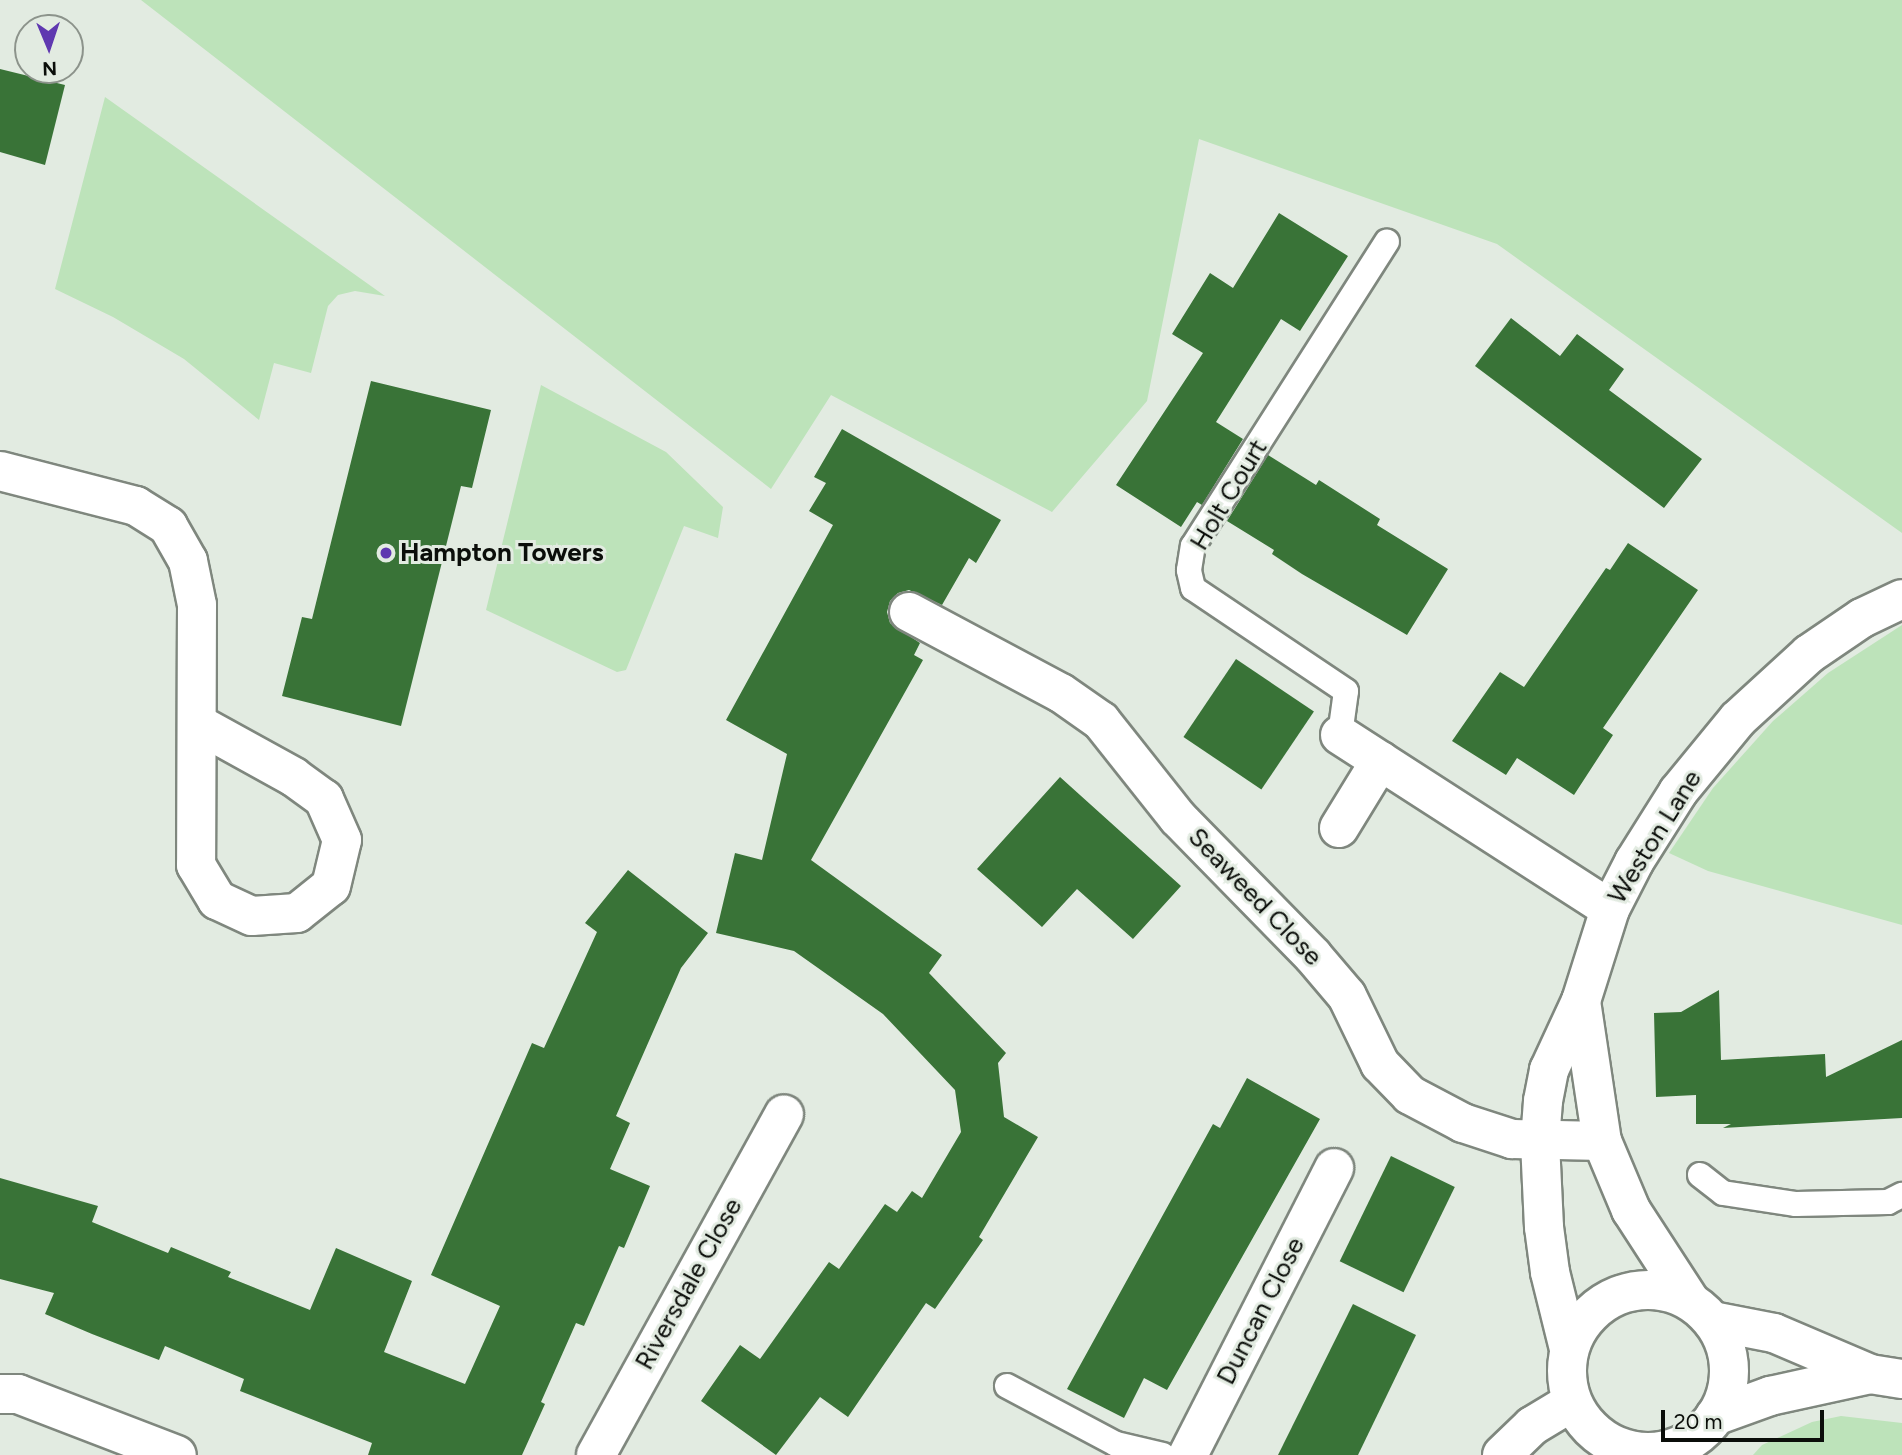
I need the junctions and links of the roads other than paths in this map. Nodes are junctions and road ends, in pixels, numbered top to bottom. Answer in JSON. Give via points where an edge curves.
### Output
{"nodes":[{"id":1,"x":1387,"y":242,"type":"dead end"},
{"id":2,"x":0,"y":471,"type":"edge"},
{"id":3,"x":1902,"y":599,"type":"edge"},
{"id":4,"x":909,"y":612,"type":"dead end"},
{"id":5,"x":198,"y":724,"type":"junction"},
{"id":6,"x":1340,"y":735,"type":"joint"},
{"id":7,"x":1380,"y":761,"type":"junction"},
{"id":8,"x":1339,"y":828,"type":"dead end"},
{"id":9,"x":1610,"y":909,"type":"junction"},
{"id":10,"x":1581,"y":1001,"type":"junction"},
{"id":11,"x":784,"y":1114,"type":"dead end"},
{"id":12,"x":1540,"y":1141,"type":"junction"},
{"id":13,"x":1602,"y":1141,"type":"junction"},
{"id":14,"x":1334,"y":1168,"type":"dead end"},
{"id":15,"x":1700,"y":1175,"type":"dead end"},
{"id":16,"x":1902,"y":1195,"type":"edge"},
{"id":17,"x":1701,"y":1311,"type":"junction"},
{"id":18,"x":1569,"y":1349,"type":"junction"},
{"id":19,"x":1886,"y":1376,"type":"edge"},
{"id":20,"x":1007,"y":1386,"type":"dead end"},
{"id":21,"x":0,"y":1394,"type":"edge"},
{"id":22,"x":1572,"y":1402,"type":"junction"},
{"id":23,"x":1703,"y":1435,"type":"edge"},
{"id":24,"x":1622,"y":1451,"type":"edge"},
{"id":25,"x":177,"y":1455,"type":"edge"},
{"id":26,"x":596,"y":1455,"type":"edge"},
{"id":27,"x":1163,"y":1455,"type":"edge"},
{"id":28,"x":1188,"y":1455,"type":"edge"},
{"id":29,"x":1502,"y":1455,"type":"edge"}],
"edges":[{"from":1,"to":6,"type":"lane","name":"Holt Court","via":[[1193,546],[1188,570],[1193,588],[1346,691]]},
{"from":2,"to":5,"type":"street","via":[[136,506],[168,526],[188,561],[197,605]]},
{"from":3,"to":9,"type":"street","name":"Weston Lane","via":[[1862,618],[1809,654],[1738,719],[1678,792]]},
{"from":4,"to":12,"type":"street","name":"Seaweed Close","via":[[1061,693],[1101,721],[1178,818],[1347,996],[1380,1064],[1410,1095],[1463,1123],[1512,1139]]},
{"from":5,"to":5,"type":"street","via":[[294,777],[324,799],[342,840],[331,886],[297,913],[252,916],[217,900],[197,865]]},
{"from":6,"to":7,"type":"street","name":"Holt Court"},
{"from":7,"to":8,"type":"street"},
{"from":7,"to":9,"type":"street","name":"Holt Court"},
{"from":9,"to":10,"type":"street","name":"Weston Lane"},
{"from":10,"to":12,"type":"street","name":"Weston Lane","via":[[1549,1070]]},
{"from":10,"to":13,"type":"street","name":"Weston Lane"},
{"from":11,"to":26,"type":"street","name":"Riversdale Close"},
{"from":12,"to":13,"type":"street","name":"Seaweed Close"},
{"from":12,"to":18,"type":"street","name":"Weston Lane","via":[[1550,1272]]},
{"from":13,"to":17,"type":"street","name":"Weston Lane","via":[[1632,1210]]},
{"from":14,"to":28,"type":"street","name":"Duncan Close"},
{"from":15,"to":16,"type":"lane","via":[[1723,1193],[1796,1204],[1888,1202]]},
{"from":17,"to":18,"type":"street","via":[[1668,1292],[1642,1289],[1618,1295],[1579,1326]]},
{"from":17,"to":19,"type":"street"},
{"from":17,"to":23,"type":"street","via":[[1725,1344],[1729,1370],[1723,1402]]},
{"from":18,"to":22,"type":"street","via":[[1567,1383]]},
{"from":19,"to":23,"type":"street","via":[[1780,1393]]},
{"from":20,"to":27,"type":"lane","via":[[1116,1444]]},
{"from":21,"to":25,"type":"street","via":[[18,1394]]},
{"from":22,"to":24,"type":"street","via":[[1583,1421]]},
{"from":22,"to":29,"type":"street","via":[[1532,1426]]},
{"from":23,"to":24,"type":"street","via":[[1659,1451]]}]}
